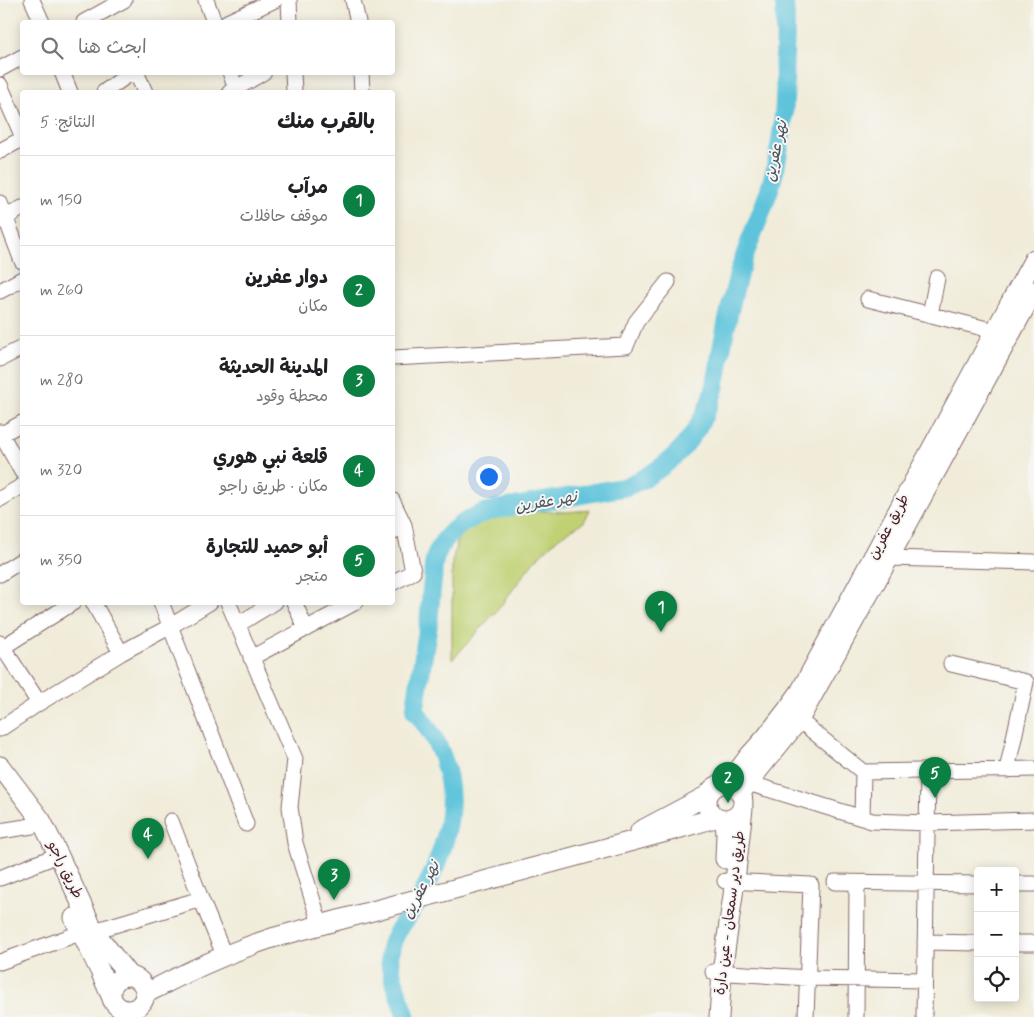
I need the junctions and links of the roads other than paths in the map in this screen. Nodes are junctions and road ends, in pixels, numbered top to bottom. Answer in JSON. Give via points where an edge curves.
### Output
{"nodes":[{"id":1,"x":32,"y":0,"type":"edge"},
{"id":2,"x":124,"y":0,"type":"edge"},
{"id":3,"x":206,"y":0,"type":"edge"},
{"id":4,"x":275,"y":0,"type":"edge"},
{"id":5,"x":289,"y":0,"type":"edge"},
{"id":6,"x":353,"y":0,"type":"edge"},
{"id":7,"x":109,"y":11,"type":"edge"},
{"id":8,"x":41,"y":20,"type":"edge"},
{"id":9,"x":89,"y":20,"type":"edge"},
{"id":10,"x":213,"y":20,"type":"edge"},
{"id":11,"x":231,"y":20,"type":"edge"},
{"id":12,"x":290,"y":20,"type":"edge"},
{"id":13,"x":358,"y":20,"type":"edge"},
{"id":14,"x":20,"y":58,"type":"edge"},
{"id":15,"x":0,"y":69,"type":"edge"},
{"id":16,"x":63,"y":75,"type":"edge"},
{"id":17,"x":128,"y":75,"type":"edge"},
{"id":18,"x":137,"y":75,"type":"edge"},
{"id":19,"x":231,"y":75,"type":"edge"},
{"id":20,"x":260,"y":75,"type":"edge"},
{"id":21,"x":293,"y":75,"type":"edge"},
{"id":22,"x":361,"y":75,"type":"edge"},
{"id":23,"x":0,"y":85,"type":"edge"},
{"id":24,"x":69,"y":90,"type":"edge"},
{"id":25,"x":107,"y":90,"type":"edge"},
{"id":26,"x":144,"y":90,"type":"edge"},
{"id":27,"x":234,"y":90,"type":"edge"},
{"id":28,"x":237,"y":90,"type":"edge"},
{"id":29,"x":294,"y":90,"type":"edge"},
{"id":30,"x":361,"y":90,"type":"edge"},
{"id":31,"x":20,"y":132,"type":"edge"},
{"id":32,"x":20,"y":138,"type":"edge"},
{"id":33,"x":0,"y":151,"type":"edge"},
{"id":34,"x":0,"y":203,"type":"edge"},
{"id":35,"x":20,"y":209,"type":"edge"},
{"id":36,"x":3,"y":220,"type":"edge"},
{"id":37,"x":20,"y":257,"type":"edge"},
{"id":38,"x":1034,"y":259,"type":"edge"},
{"id":39,"x":937,"y":278,"type":"dead end"},
{"id":40,"x":20,"y":280,"type":"edge"},
{"id":41,"x":668,"y":282,"type":"dead end"},
{"id":42,"x":0,"y":291,"type":"edge"},
{"id":43,"x":1034,"y":291,"type":"edge"},
{"id":44,"x":868,"y":299,"type":"dead end"},
{"id":45,"x":930,"y":315,"type":"junction"},
{"id":46,"x":995,"y":332,"type":"junction"},
{"id":47,"x":20,"y":349,"type":"edge"},
{"id":48,"x":395,"y":357,"type":"edge"},
{"id":49,"x":0,"y":359,"type":"edge"},
{"id":50,"x":20,"y":424,"type":"edge"},
{"id":51,"x":0,"y":434,"type":"edge"},
{"id":52,"x":20,"y":469,"type":"edge"},
{"id":53,"x":20,"y":487,"type":"edge"},
{"id":54,"x":0,"y":499,"type":"edge"},
{"id":55,"x":395,"y":514,"type":"edge"},
{"id":56,"x":398,"y":529,"type":"edge"},
{"id":57,"x":889,"y":558,"type":"junction"},
{"id":58,"x":20,"y":561,"type":"edge"},
{"id":59,"x":1034,"y":562,"type":"edge"},
{"id":60,"x":0,"y":574,"type":"edge"},
{"id":61,"x":395,"y":581,"type":"edge"},
{"id":62,"x":69,"y":605,"type":"edge"},
{"id":63,"x":95,"y":605,"type":"edge"},
{"id":64,"x":162,"y":605,"type":"edge"},
{"id":65,"x":205,"y":605,"type":"edge"},
{"id":66,"x":229,"y":605,"type":"edge"},
{"id":67,"x":270,"y":605,"type":"edge"},
{"id":68,"x":295,"y":605,"type":"edge"},
{"id":69,"x":350,"y":605,"type":"edge"},
{"id":70,"x":237,"y":625,"type":"junction"},
{"id":71,"x":171,"y":626,"type":"junction"},
{"id":72,"x":306,"y":629,"type":"junction"},
{"id":73,"x":1,"y":647,"type":"edge"},
{"id":74,"x":121,"y":653,"type":"junction"},
{"id":75,"x":251,"y":658,"type":"junction"},
{"id":76,"x":951,"y":664,"type":"dead end"},
{"id":77,"x":39,"y":703,"type":"junction"},
{"id":78,"x":799,"y":720,"type":"junction"},
{"id":79,"x":0,"y":729,"type":"edge"},
{"id":80,"x":0,"y":766,"type":"edge"},
{"id":81,"x":1034,"y":769,"type":"edge"},
{"id":82,"x":1007,"y":770,"type":"junction"},
{"id":83,"x":928,"y":771,"type":"junction"},
{"id":84,"x":863,"y":772,"type":"junction"},
{"id":85,"x":0,"y":784,"type":"edge"},
{"id":86,"x":740,"y":792,"type":"junction"},
{"id":87,"x":708,"y":795,"type":"junction"},
{"id":88,"x":862,"y":818,"type":"junction"},
{"id":89,"x":720,"y":819,"type":"junction"},
{"id":90,"x":1034,"y":820,"type":"edge"},
{"id":91,"x":171,"y":821,"type":"dead end"},
{"id":92,"x":36,"y":823,"type":"junction"},
{"id":93,"x":928,"y":823,"type":"junction"},
{"id":94,"x":246,"y":824,"type":"dead end"},
{"id":95,"x":0,"y":831,"type":"edge"},
{"id":96,"x":612,"y":846,"type":"junction"},
{"id":97,"x":48,"y":858,"type":"junction"},
{"id":98,"x":0,"y":878,"type":"edge"},
{"id":99,"x":730,"y":881,"type":"junction"},
{"id":100,"x":835,"y":882,"type":"dead end"},
{"id":101,"x":857,"y":883,"type":"junction"},
{"id":102,"x":926,"y":883,"type":"junction"},
{"id":103,"x":974,"y":884,"type":"edge"},
{"id":104,"x":1019,"y":884,"type":"edge"},
{"id":105,"x":1034,"y":884,"type":"edge"},
{"id":106,"x":201,"y":899,"type":"junction"},
{"id":107,"x":320,"y":924,"type":"junction"},
{"id":108,"x":87,"y":932,"type":"junction"},
{"id":109,"x":925,"y":942,"type":"junction"},
{"id":110,"x":974,"y":943,"type":"edge"},
{"id":111,"x":1019,"y":943,"type":"edge"},
{"id":112,"x":1034,"y":944,"type":"edge"},
{"id":113,"x":224,"y":955,"type":"junction"},
{"id":114,"x":0,"y":962,"type":"edge"},
{"id":115,"x":718,"y":972,"type":"junction"},
{"id":116,"x":129,"y":976,"type":"junction"},
{"id":117,"x":808,"y":978,"type":"junction"},
{"id":118,"x":857,"y":978,"type":"junction"},
{"id":119,"x":925,"y":980,"type":"junction"},
{"id":120,"x":145,"y":994,"type":"junction"},
{"id":121,"x":111,"y":996,"type":"junction"},
{"id":122,"x":126,"y":1014,"type":"edge"},
{"id":123,"x":708,"y":1017,"type":"edge"},
{"id":124,"x":719,"y":1017,"type":"edge"},
{"id":125,"x":806,"y":1017,"type":"edge"},
{"id":126,"x":856,"y":1017,"type":"edge"},
{"id":127,"x":924,"y":1017,"type":"edge"}],
"edges":[{"from":1,"to":8,"type":"street"},
{"from":2,"to":7,"type":"street"},
{"from":3,"to":10,"type":"street"},
{"from":4,"to":11,"type":"street"},
{"from":5,"to":12,"type":"street"},
{"from":6,"to":13,"type":"street"},
{"from":7,"to":9,"type":"street"},
{"from":14,"to":15,"type":"street"},
{"from":16,"to":24,"type":"street"},
{"from":17,"to":25,"type":"street"},
{"from":18,"to":26,"type":"street"},
{"from":19,"to":27,"type":"street"},
{"from":20,"to":28,"type":"street"},
{"from":21,"to":29,"type":"street"},
{"from":22,"to":30,"type":"street"},
{"from":23,"to":31,"type":"street"},
{"from":32,"to":33,"type":"street"},
{"from":34,"to":36,"type":"street"},
{"from":35,"to":36,"type":"street"},
{"from":36,"to":37,"type":"street"},
{"from":38,"to":46,"type":"main road","name":"طريق عفرين"},
{"from":39,"to":45,"type":"street"},
{"from":40,"to":42,"type":"street"},
{"from":41,"to":48,"type":"street","via":[[636,322],[626,346]]},
{"from":43,"to":57,"type":"main road","name":"طريق عفرين"},
{"from":44,"to":45,"type":"street"},
{"from":45,"to":46,"type":"street"},
{"from":46,"to":86,"type":"main road","name":"طريق عفرين","via":[[800,692],[749,756]]},
{"from":47,"to":49,"type":"street"},
{"from":50,"to":51,"type":"street"},
{"from":51,"to":52,"type":"street"},
{"from":53,"to":54,"type":"street"},
{"from":55,"to":56,"type":"street"},
{"from":56,"to":61,"type":"street","via":[[413,572]]},
{"from":57,"to":59,"type":"street"},
{"from":57,"to":78,"type":"main road","name":"طريق عفرين"},
{"from":58,"to":60,"type":"street"},
{"from":62,"to":73,"type":"street"},
{"from":63,"to":74,"type":"street"},
{"from":64,"to":71,"type":"street"},
{"from":65,"to":71,"type":"street"},
{"from":66,"to":70,"type":"street"},
{"from":67,"to":70,"type":"street"},
{"from":68,"to":72,"type":"street"},
{"from":69,"to":72,"type":"street"},
{"from":70,"to":75,"type":"street"},
{"from":71,"to":74,"type":"street"},
{"from":71,"to":94,"type":"street"},
{"from":72,"to":75,"type":"street"},
{"from":73,"to":77,"type":"street"},
{"from":74,"to":77,"type":"street"},
{"from":75,"to":107,"type":"street","via":[[295,759],[290,807],[294,834]]},
{"from":76,"to":82,"type":"street","via":[[1026,682]]},
{"from":77,"to":79,"type":"street"},
{"from":78,"to":84,"type":"street"},
{"from":78,"to":86,"type":"main road","name":"طريق عفرين"},
{"from":80,"to":92,"type":"main road","name":"طريق راجو"},
{"from":81,"to":82,"type":"street"},
{"from":82,"to":83,"type":"street"},
{"from":83,"to":84,"type":"street"},
{"from":83,"to":93,"type":"street"},
{"from":84,"to":88,"type":"street"},
{"from":85,"to":92,"type":"main road","name":"طريق راجو"},
{"from":86,"to":87,"type":"main road","via":[[722,784]]},
{"from":86,"to":88,"type":"street"},
{"from":86,"to":89,"type":"main road","via":[[738,816]]},
{"from":86,"to":99,"type":"main road","name":"طريق دير سمعان - عين دارة"},
{"from":87,"to":89,"type":"main road","name":"طريق دير سمعان - عين دارة","via":[[709,810]]},
{"from":87,"to":96,"type":"main road"},
{"from":88,"to":93,"type":"street"},
{"from":89,"to":96,"type":"main road"},
{"from":89,"to":99,"type":"main road","name":"طريق دير سمعان - عين دارة","via":[[726,835]]},
{"from":90,"to":93,"type":"street"},
{"from":91,"to":106,"type":"street"},
{"from":92,"to":95,"type":"street"},
{"from":92,"to":97,"type":"main road","name":"طريق راجو"},
{"from":92,"to":108,"type":"main road","name":"طريق راجو","via":[[59,856]]},
{"from":93,"to":102,"type":"street"},
{"from":96,"to":107,"type":"main road"},
{"from":97,"to":98,"type":"street"},
{"from":97,"to":108,"type":"main road","name":"طريق راجو"},
{"from":99,"to":115,"type":"main road","name":"طريق دير سمعان - عين دارة"},
{"from":99,"to":117,"type":"street","via":[[812,884]]},
{"from":100,"to":101,"type":"street"},
{"from":101,"to":102,"type":"street"},
{"from":101,"to":118,"type":"street"},
{"from":102,"to":103,"type":"street"},
{"from":102,"to":109,"type":"street"},
{"from":104,"to":105,"type":"street"},
{"from":106,"to":108,"type":"street"},
{"from":106,"to":113,"type":"street"},
{"from":107,"to":113,"type":"main road"},
{"from":108,"to":114,"type":"street"},
{"from":108,"to":116,"type":"main road","name":"طريق راجو"},
{"from":108,"to":121,"type":"main road","name":"طريق راجو"},
{"from":109,"to":110,"type":"street"},
{"from":109,"to":119,"type":"street"},
{"from":111,"to":112,"type":"street"},
{"from":113,"to":120,"type":"main road"},
{"from":115,"to":117,"type":"street"},
{"from":115,"to":123,"type":"main road","name":"طريق دير سمعان - عين دارة"},
{"from":115,"to":124,"type":"main road","name":"طريق دير سمعان - عين دارة"},
{"from":116,"to":120,"type":"main road","via":[[141,982]]},
{"from":116,"to":121,"type":"main road","via":[[115,982]]},
{"from":117,"to":118,"type":"street"},
{"from":117,"to":125,"type":"street"},
{"from":118,"to":119,"type":"street"},
{"from":118,"to":126,"type":"street"},
{"from":119,"to":127,"type":"street"},
{"from":120,"to":122,"type":"main road","via":[[140,1005]]},
{"from":121,"to":122,"type":"main road","via":[[116,1006]]}]}
